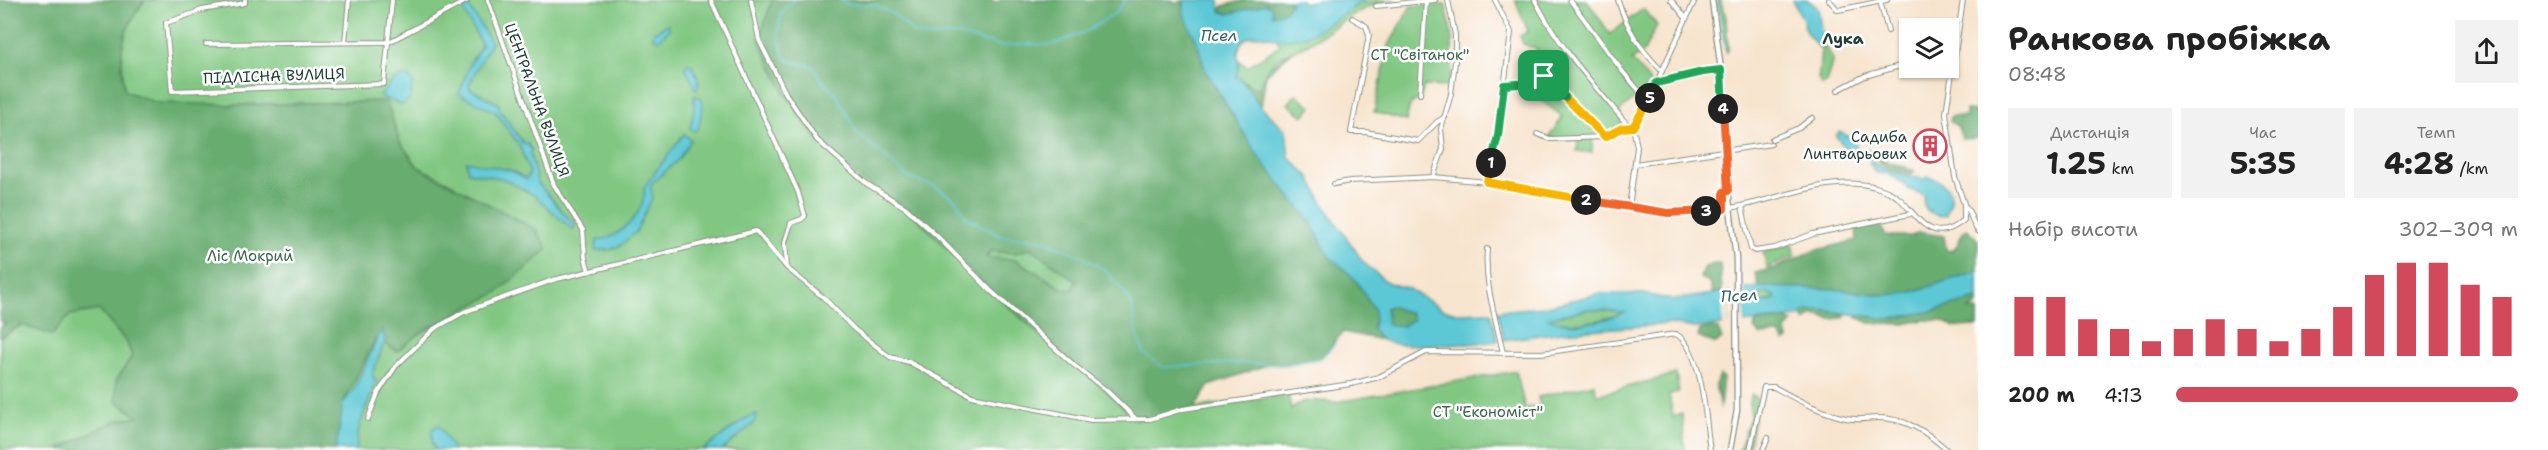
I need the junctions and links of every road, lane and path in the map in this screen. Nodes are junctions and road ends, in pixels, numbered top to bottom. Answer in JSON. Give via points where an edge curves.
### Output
{"nodes":[{"id":1,"x":245,"y":0,"type":"edge"},
{"id":2,"x":349,"y":0,"type":"edge"},
{"id":3,"x":392,"y":0,"type":"edge"},
{"id":4,"x":468,"y":0,"type":"edge"},
{"id":5,"x":488,"y":0,"type":"edge"},
{"id":6,"x":711,"y":0,"type":"edge"},
{"id":7,"x":751,"y":0,"type":"edge"},
{"id":8,"x":1435,"y":0,"type":"edge"},
{"id":9,"x":1448,"y":0,"type":"edge"},
{"id":10,"x":1495,"y":0,"type":"edge"},
{"id":11,"x":1535,"y":0,"type":"edge"},
{"id":12,"x":1570,"y":0,"type":"edge"},
{"id":13,"x":1618,"y":0,"type":"edge"},
{"id":14,"x":1671,"y":0,"type":"edge"},
{"id":15,"x":1695,"y":0,"type":"edge"},
{"id":16,"x":1712,"y":0,"type":"edge"},
{"id":17,"x":1829,"y":0,"type":"edge"},
{"id":18,"x":1887,"y":0,"type":"edge"},
{"id":19,"x":1963,"y":0,"type":"edge"},
{"id":20,"x":1426,"y":1,"type":"edge"},
{"id":21,"x":1880,"y":1,"type":"edge"},
{"id":22,"x":1376,"y":6,"type":"dead end"},
{"id":23,"x":1352,"y":18,"type":"dead end"},
{"id":24,"x":1686,"y":18,"type":"junction"},
{"id":25,"x":1959,"y":26,"type":"edge"},
{"id":26,"x":1888,"y":31,"type":"dead end"},
{"id":27,"x":345,"y":42,"type":"junction"},
{"id":28,"x":389,"y":42,"type":"junction"},
{"id":29,"x":206,"y":44,"type":"dead end"},
{"id":30,"x":1899,"y":66,"type":"edge"},
{"id":31,"x":1721,"y":70,"type":"junction"},
{"id":32,"x":1662,"y":71,"type":"junction"},
{"id":33,"x":1951,"y":78,"type":"edge"},
{"id":34,"x":1656,"y":83,"type":"junction"},
{"id":35,"x":1504,"y":85,"type":"junction"},
{"id":36,"x":1839,"y":90,"type":"dead end"},
{"id":37,"x":1420,"y":94,"type":"dead end"},
{"id":38,"x":1648,"y":101,"type":"junction"},
{"id":39,"x":1445,"y":117,"type":"junction"},
{"id":40,"x":1812,"y":118,"type":"dead end"},
{"id":41,"x":1633,"y":127,"type":"junction"},
{"id":42,"x":1537,"y":134,"type":"dead end"},
{"id":43,"x":1605,"y":137,"type":"junction"},
{"id":44,"x":1724,"y":151,"type":"junction"},
{"id":45,"x":1635,"y":164,"type":"junction"},
{"id":46,"x":1433,"y":177,"type":"junction"},
{"id":47,"x":1487,"y":182,"type":"junction"},
{"id":48,"x":1334,"y":184,"type":"dead end"},
{"id":49,"x":1728,"y":191,"type":"junction"},
{"id":50,"x":1964,"y":204,"type":"junction"},
{"id":51,"x":1742,"y":206,"type":"junction"},
{"id":52,"x":1629,"y":208,"type":"junction"},
{"id":53,"x":1730,"y":208,"type":"junction"},
{"id":54,"x":1911,"y":214,"type":"junction"},
{"id":55,"x":1978,"y":231,"type":"edge"},
{"id":56,"x":1487,"y":249,"type":"dead end"},
{"id":57,"x":787,"y":268,"type":"junction"},
{"id":58,"x":590,"y":273,"type":"junction"},
{"id":59,"x":1503,"y":353,"type":"junction"},
{"id":60,"x":368,"y":419,"type":"dead end"},
{"id":61,"x":1136,"y":420,"type":"junction"},
{"id":62,"x":1768,"y":438,"type":"dead end"},
{"id":63,"x":1710,"y":450,"type":"edge"},
{"id":64,"x":1730,"y":450,"type":"edge"},
{"id":65,"x":1750,"y":450,"type":"edge"},
{"id":66,"x":1765,"y":450,"type":"edge"},
{"id":67,"x":1947,"y":450,"type":"edge"}],
"edges":[{"from":1,"to":28,"type":"street","name":"ПІДЛІСНА ВУЛИЦЯ","via":[[166,23],[172,91],[384,84]]},
{"from":2,"to":27,"type":"street"},
{"from":3,"to":28,"type":"street"},
{"from":4,"to":28,"type":"street"},
{"from":5,"to":58,"type":"street","name":"ЦЕНТРАЛЬНА ВУЛИЦЯ","via":[[554,185],[583,230]]},
{"from":6,"to":57,"type":"street","via":[[798,192],[805,216],[791,223],[784,242]]},
{"from":7,"to":61,"type":"street","via":[[759,40],[786,94],[817,140],[867,184],[906,208]]},
{"from":8,"to":20,"type":"street"},
{"from":9,"to":39,"type":"street","via":[[1455,35],[1451,94]]},
{"from":10,"to":35,"type":"street","via":[[1511,32]]},
{"from":11,"to":41,"type":"street","via":[[1545,21],[1581,71]]},
{"from":12,"to":38,"type":"street"},
{"from":13,"to":32,"type":"street","via":[[1632,35]]},
{"from":14,"to":24,"type":"street"},
{"from":15,"to":24,"type":"street"},
{"from":16,"to":31,"type":"main road"},
{"from":17,"to":21,"type":"street","via":[[1838,10]]},
{"from":18,"to":21,"type":"street"},
{"from":19,"to":25,"type":"street"},
{"from":20,"to":22,"type":"street"},
{"from":20,"to":37,"type":"street"},
{"from":21,"to":26,"type":"street"},
{"from":23,"to":39,"type":"street","via":[[1366,26],[1369,35],[1351,132],[1418,141]]},
{"from":24,"to":32,"type":"street"},
{"from":27,"to":28,"type":"street"},
{"from":27,"to":29,"type":"street"},
{"from":30,"to":36,"type":"street","via":[[1864,76]]},
{"from":31,"to":34,"type":"street"},
{"from":31,"to":44,"type":"main road"},
{"from":32,"to":34,"type":"street"},
{"from":33,"to":50,"type":"street","via":[[1946,113],[1955,177]]},
{"from":34,"to":38,"type":"street"},
{"from":35,"to":43,"type":"street","via":[[1534,83],[1544,76]]},
{"from":35,"to":47,"type":"street"},
{"from":38,"to":41,"type":"street"},
{"from":39,"to":46,"type":"street","via":[[1441,129],[1443,149]]},
{"from":40,"to":44,"type":"street","via":[[1772,141]]},
{"from":41,"to":43,"type":"street"},
{"from":41,"to":45,"type":"street"},
{"from":42,"to":43,"type":"street","via":[[1550,140]]},
{"from":44,"to":45,"type":"street"},
{"from":44,"to":49,"type":"main road"},
{"from":45,"to":52,"type":"street"},
{"from":46,"to":47,"type":"street"},
{"from":46,"to":48,"type":"street"},
{"from":47,"to":52,"type":"street"},
{"from":49,"to":52,"type":"street","via":[[1724,192],[1724,209],[1668,213]]},
{"from":49,"to":53,"type":"main road"},
{"from":50,"to":54,"type":"street","via":[[1964,220],[1946,230],[1923,225]]},
{"from":50,"to":55,"type":"street","via":[[1970,209]]},
{"from":51,"to":53,"type":"street"},
{"from":51,"to":54,"type":"street","via":[[1815,188],[1861,183],[1890,192]]},
{"from":51,"to":54,"type":"street","via":[[1751,249],[1755,251],[1813,234]]},
{"from":53,"to":64,"type":"main road","via":[[1736,258],[1737,365],[1737,410]]},
{"from":56,"to":59,"type":"street","via":[[1489,297]]},
{"from":57,"to":58,"type":"street","via":[[756,231]]},
{"from":57,"to":61,"type":"street","via":[[890,357],[909,362],[972,396],[1091,420]]},
{"from":58,"to":60,"type":"street","via":[[553,280],[464,312],[434,328],[396,366],[378,393]]},
{"from":59,"to":61,"type":"street","via":[[1426,352],[1379,377],[1351,384],[1183,409]]},
{"from":59,"to":63,"type":"street","via":[[1542,353],[1676,334],[1684,339],[1699,375]]},
{"from":62,"to":66,"type":"street"},
{"from":65,"to":67,"type":"street","via":[[1764,387],[1774,387],[1838,416],[1909,424]]}]}
